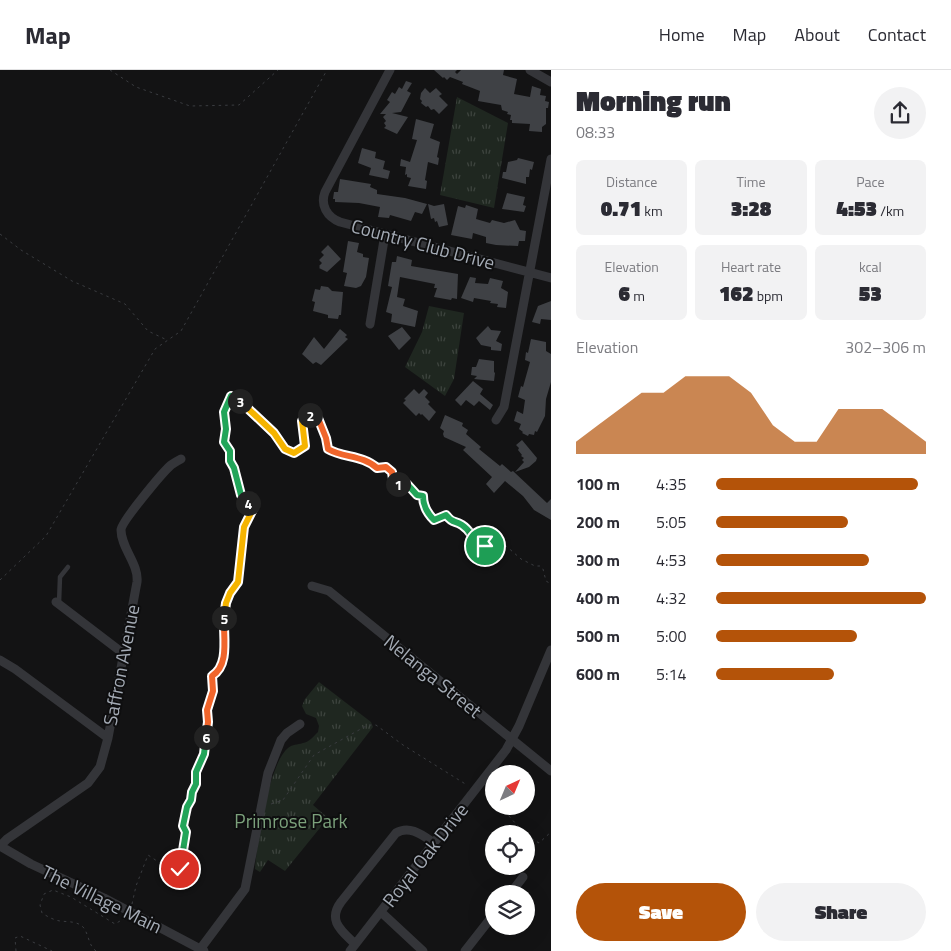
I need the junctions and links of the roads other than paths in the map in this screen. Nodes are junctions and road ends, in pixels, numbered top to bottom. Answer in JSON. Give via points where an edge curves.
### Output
{"nodes":[{"id":1,"x":390,"y":70,"type":"edge"},
{"id":2,"x":530,"y":70,"type":"edge"},
{"id":3,"x":551,"y":82,"type":"edge"},
{"id":4,"x":551,"y":159,"type":"edge"},
{"id":5,"x":385,"y":234,"type":"junction"},
{"id":6,"x":530,"y":273,"type":"junction"},
{"id":7,"x":551,"y":278,"type":"edge"},
{"id":8,"x":370,"y":324,"type":"dead end"},
{"id":9,"x":496,"y":420,"type":"dead end"},
{"id":10,"x":181,"y":460,"type":"dead end"},
{"id":11,"x":68,"y":567,"type":"dead end"},
{"id":12,"x":312,"y":586,"type":"dead end"},
{"id":13,"x":57,"y":603,"type":"joint"},
{"id":14,"x":551,"y":650,"type":"edge"},
{"id":15,"x":124,"y":654,"type":"junction"},
{"id":16,"x":0,"y":660,"type":"edge"},
{"id":17,"x":300,"y":724,"type":"dead end"},
{"id":18,"x":108,"y":738,"type":"junction"},
{"id":19,"x":512,"y":740,"type":"junction"},
{"id":20,"x":551,"y":771,"type":"edge"},
{"id":21,"x":434,"y":843,"type":"junction"},
{"id":22,"x":0,"y":846,"type":"edge"},
{"id":23,"x":523,"y":877,"type":"dead end"},
{"id":24,"x":517,"y":885,"type":"edge"},
{"id":25,"x":380,"y":912,"type":"junction"},
{"id":26,"x":485,"y":925,"type":"edge"},
{"id":27,"x":353,"y":947,"type":"edge"},
{"id":28,"x":203,"y":950,"type":"edge"},
{"id":29,"x":423,"y":951,"type":"edge"},
{"id":30,"x":465,"y":951,"type":"edge"}],
"edges":[{"from":1,"to":5,"type":"street","name":"Country Club Drive","via":[[323,200],[331,217],[340,222]]},
{"from":2,"to":3,"type":"street"},
{"from":4,"to":6,"type":"street"},
{"from":5,"to":6,"type":"street","name":"Country Club Drive"},
{"from":5,"to":8,"type":"street"},
{"from":6,"to":7,"type":"street","name":"Country Club Drive"},
{"from":6,"to":9,"type":"street","via":[[504,407]]},
{"from":10,"to":15,"type":"street","name":"Saffron Avenue","via":[[170,466],[121,527],[122,538],[138,576]]},
{"from":11,"to":13,"type":"lane","via":[[60,577]]},
{"from":12,"to":19,"type":"street","name":"Nelanga Street","via":[[329,591]]},
{"from":13,"to":15,"type":"street"},
{"from":14,"to":19,"type":"street","name":"Royal Oak Drive"},
{"from":15,"to":18,"type":"street","name":"Saffron Avenue"},
{"from":16,"to":18,"type":"street"},
{"from":17,"to":28,"type":"street","via":[[282,740],[268,773],[245,889]]},
{"from":18,"to":22,"type":"street","name":"Saffron Avenue","via":[[102,763],[93,779]]},
{"from":19,"to":20,"type":"street","name":"Nelanga Street"},
{"from":19,"to":21,"type":"street","name":"Royal Oak Drive"},
{"from":21,"to":25,"type":"street","name":"Royal Oak Drive"},
{"from":21,"to":27,"type":"street","via":[[412,830],[396,833],[341,902],[336,912],[337,924]]},
{"from":22,"to":28,"type":"street","name":"The Village Main"},
{"from":23,"to":24,"type":"street"},
{"from":25,"to":27,"type":"street","name":"Royal Oak Drive"},
{"from":25,"to":29,"type":"street"},
{"from":26,"to":30,"type":"street"}]}
